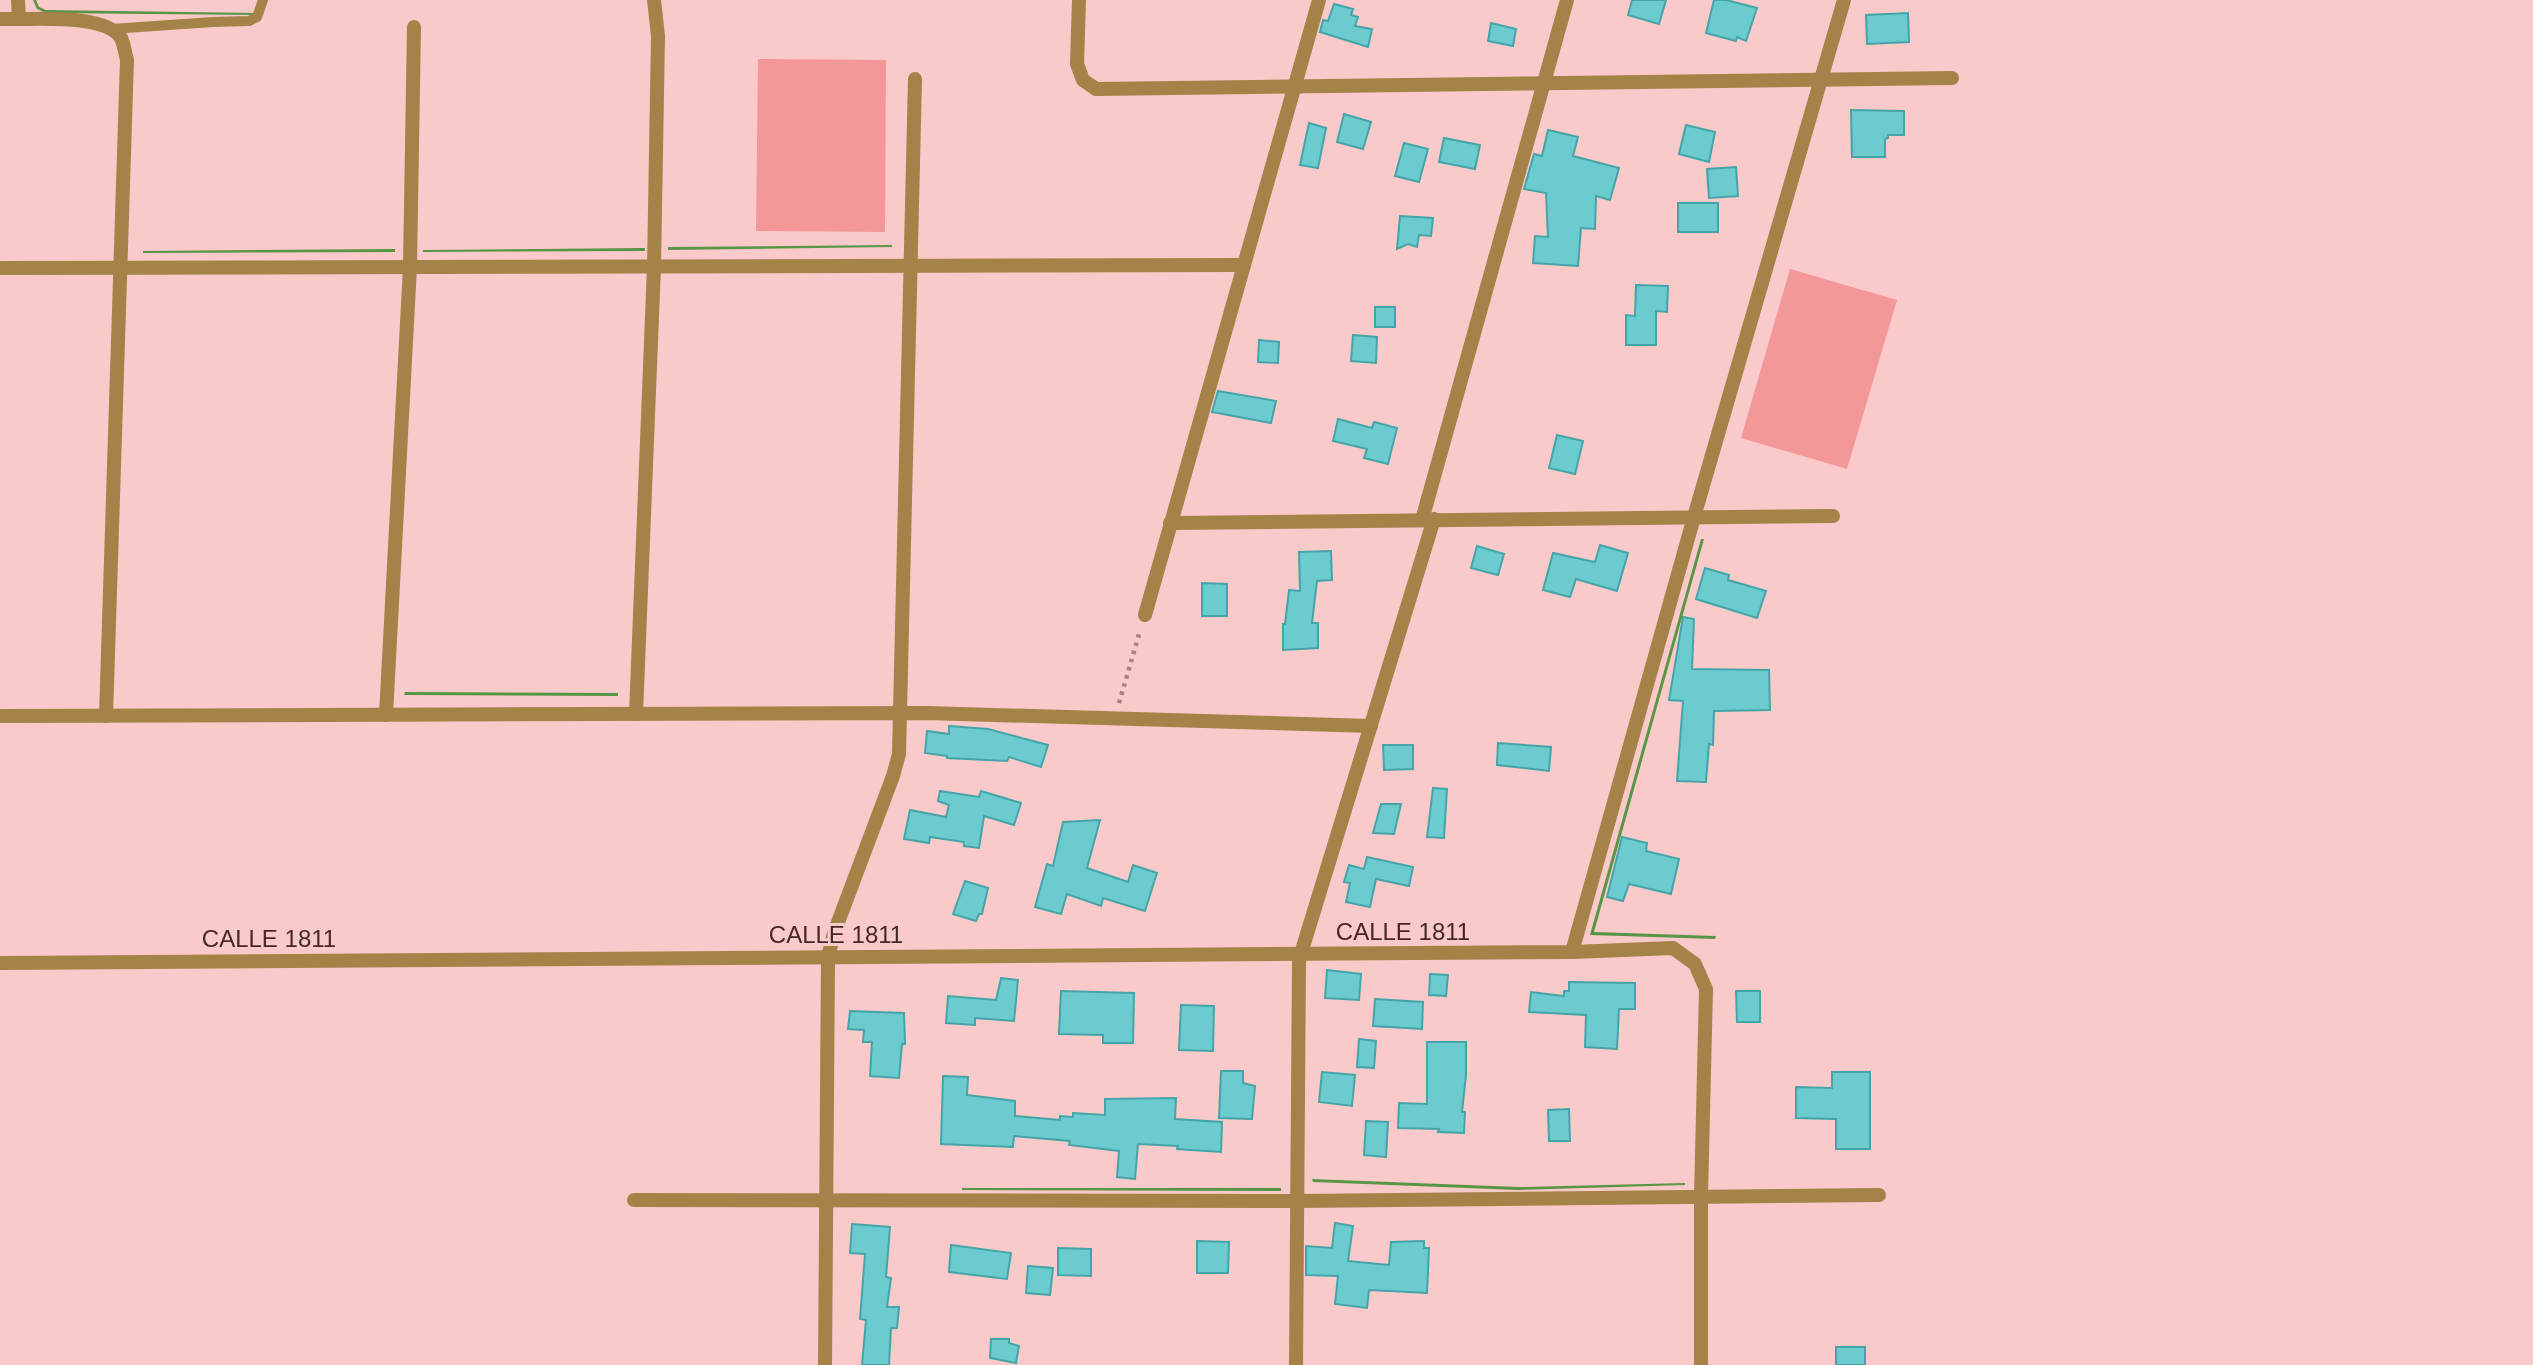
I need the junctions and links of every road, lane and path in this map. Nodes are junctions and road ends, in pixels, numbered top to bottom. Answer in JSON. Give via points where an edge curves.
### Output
{"nodes":[{"id":1,"x":18,"y":0,"type":"edge"},
{"id":2,"x":263,"y":0,"type":"edge"},
{"id":3,"x":654,"y":0,"type":"edge"},
{"id":4,"x":1079,"y":0,"type":"edge"},
{"id":5,"x":1319,"y":0,"type":"edge"},
{"id":6,"x":1567,"y":0,"type":"edge"},
{"id":7,"x":1844,"y":0,"type":"edge"},
{"id":8,"x":0,"y":19,"type":"edge"},
{"id":9,"x":19,"y":19,"type":"junction"},
{"id":10,"x":414,"y":27,"type":"dead end"},
{"id":11,"x":111,"y":29,"type":"junction"},
{"id":12,"x":1952,"y":78,"type":"dead end"},
{"id":13,"x":915,"y":79,"type":"dead end"},
{"id":14,"x":1821,"y":80,"type":"junction"},
{"id":15,"x":1544,"y":83,"type":"junction"},
{"id":16,"x":1294,"y":87,"type":"junction"},
{"id":17,"x":1244,"y":265,"type":"junction"},
{"id":18,"x":910,"y":266,"type":"junction"},
{"id":19,"x":120,"y":267,"type":"junction"},
{"id":20,"x":410,"y":267,"type":"junction"},
{"id":21,"x":654,"y":267,"type":"junction"},
{"id":22,"x":0,"y":268,"type":"edge"},
{"id":23,"x":1833,"y":516,"type":"dead end"},
{"id":24,"x":1694,"y":517,"type":"junction"},
{"id":25,"x":1428,"y":519,"type":"junction"},
{"id":26,"x":1170,"y":523,"type":"junction"},
{"id":27,"x":1145,"y":615,"type":"joint"},
{"id":28,"x":899,"y":713,"type":"junction"},
{"id":29,"x":636,"y":714,"type":"junction"},
{"id":30,"x":386,"y":715,"type":"junction"},
{"id":31,"x":0,"y":716,"type":"edge"},
{"id":32,"x":106,"y":716,"type":"junction"},
{"id":33,"x":1115,"y":717,"type":"junction"},
{"id":34,"x":1371,"y":726,"type":"junction"},
{"id":35,"x":1572,"y":952,"type":"junction"},
{"id":36,"x":1301,"y":954,"type":"junction"},
{"id":37,"x":828,"y":957,"type":"junction"},
{"id":38,"x":0,"y":963,"type":"edge"},
{"id":39,"x":1879,"y":1195,"type":"dead end"},
{"id":40,"x":1701,"y":1196,"type":"junction"},
{"id":41,"x":634,"y":1200,"type":"dead end"},
{"id":42,"x":826,"y":1200,"type":"junction"},
{"id":43,"x":1296,"y":1201,"type":"junction"},
{"id":44,"x":825,"y":1365,"type":"edge"},
{"id":45,"x":1296,"y":1365,"type":"edge"},
{"id":46,"x":1701,"y":1365,"type":"edge"}],
"edges":[{"from":1,"to":9,"type":"street"},
{"from":2,"to":11,"type":"lane","via":[[257,17],[249,22]]},
{"from":3,"to":21,"type":"street","via":[[658,36]]},
{"from":4,"to":16,"type":"street","via":[[1077,64],[1083,80],[1096,89]]},
{"from":5,"to":16,"type":"street"},
{"from":6,"to":15,"type":"street"},
{"from":7,"to":14,"type":"street"},
{"from":8,"to":9,"type":"street"},
{"from":9,"to":11,"type":"street","via":[[98,23]]},
{"from":10,"to":20,"type":"street"},
{"from":11,"to":19,"type":"street","via":[[120,37],[127,60]]},
{"from":12,"to":14,"type":"street"},
{"from":13,"to":18,"type":"street"},
{"from":14,"to":15,"type":"street"},
{"from":14,"to":24,"type":"street"},
{"from":15,"to":16,"type":"street"},
{"from":15,"to":25,"type":"street"},
{"from":16,"to":17,"type":"street"},
{"from":17,"to":18,"type":"street"},
{"from":17,"to":26,"type":"street"},
{"from":18,"to":21,"type":"street"},
{"from":18,"to":28,"type":"street"},
{"from":19,"to":20,"type":"street"},
{"from":19,"to":22,"type":"street"},
{"from":19,"to":32,"type":"street"},
{"from":20,"to":21,"type":"street"},
{"from":20,"to":30,"type":"street"},
{"from":21,"to":29,"type":"street"},
{"from":23,"to":24,"type":"street"},
{"from":24,"to":25,"type":"street"},
{"from":24,"to":35,"type":"street"},
{"from":25,"to":26,"type":"street"},
{"from":25,"to":34,"type":"street"},
{"from":26,"to":27,"type":"street"},
{"from":27,"to":33,"type":"path"},
{"from":28,"to":29,"type":"street"},
{"from":28,"to":33,"type":"street"},
{"from":28,"to":37,"type":"street","via":[[899,754],[893,776]]},
{"from":29,"to":30,"type":"street"},
{"from":30,"to":32,"type":"street"},
{"from":31,"to":32,"type":"street"},
{"from":33,"to":34,"type":"street"},
{"from":34,"to":36,"type":"street"},
{"from":35,"to":36,"type":"street","name":"CALLE 1811"},
{"from":35,"to":40,"type":"street","name":"CALLE 1811","via":[[1672,948],[1695,964],[1706,989]]},
{"from":36,"to":37,"type":"street","name":"CALLE 1811"},
{"from":36,"to":43,"type":"street"},
{"from":37,"to":38,"type":"street","name":"CALLE 1811"},
{"from":37,"to":42,"type":"street"},
{"from":39,"to":40,"type":"street"},
{"from":40,"to":43,"type":"street"},
{"from":40,"to":46,"type":"street"},
{"from":41,"to":42,"type":"street"},
{"from":42,"to":43,"type":"street"},
{"from":42,"to":44,"type":"street"},
{"from":43,"to":45,"type":"street"}]}
